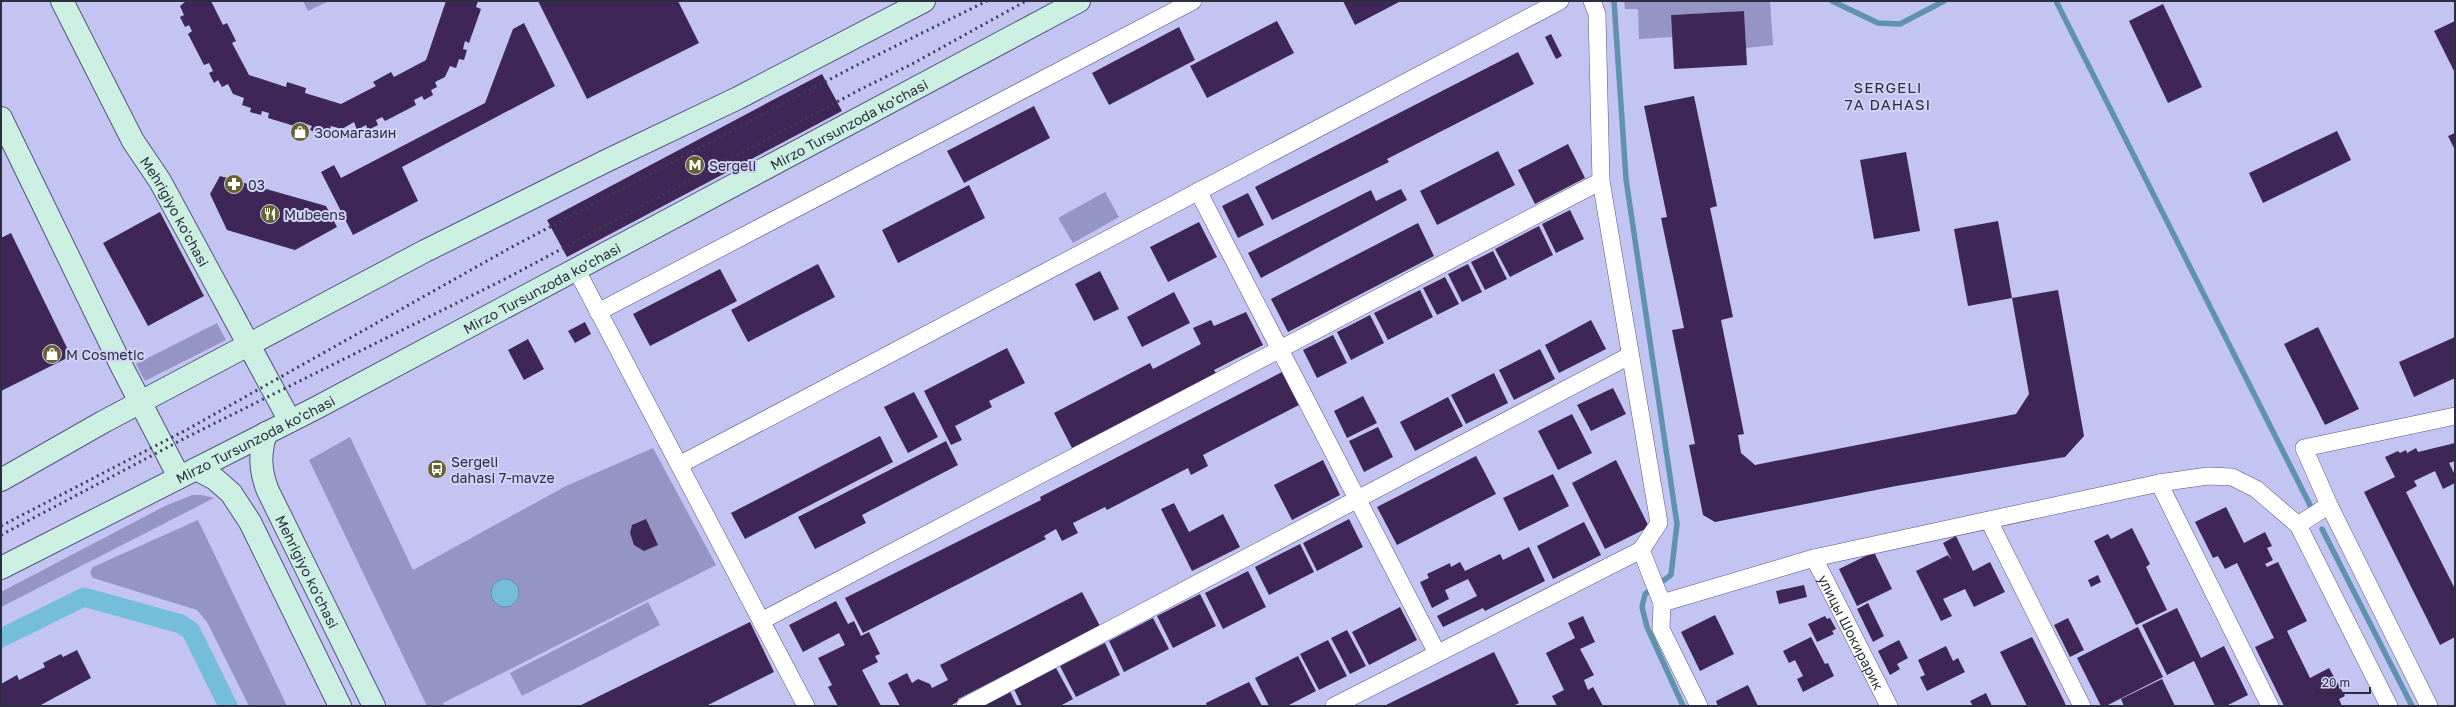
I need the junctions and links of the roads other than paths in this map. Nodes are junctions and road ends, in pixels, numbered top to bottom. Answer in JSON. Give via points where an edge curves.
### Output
{"nodes":[{"id":1,"x":62,"y":1,"type":"edge"},
{"id":2,"x":924,"y":1,"type":"edge"},
{"id":3,"x":1078,"y":1,"type":"edge"},
{"id":4,"x":1193,"y":1,"type":"edge"},
{"id":5,"x":1560,"y":1,"type":"edge"},
{"id":6,"x":1592,"y":1,"type":"edge"},
{"id":7,"x":1,"y":118,"type":"edge"},
{"id":8,"x":1601,"y":181,"type":"junction"},
{"id":9,"x":1198,"y":191,"type":"junction"},
{"id":10,"x":576,"y":269,"type":"junction"},
{"id":11,"x":598,"y":312,"type":"junction"},
{"id":12,"x":248,"y":344,"type":"junction"},
{"id":13,"x":1280,"y":350,"type":"junction"},
{"id":14,"x":1629,"y":356,"type":"junction"},
{"id":15,"x":141,"y":402,"type":"junction"},
{"id":16,"x":2455,"y":416,"type":"edge"},
{"id":17,"x":290,"y":421,"type":"junction"},
{"id":18,"x":266,"y":433,"type":"junction"},
{"id":19,"x":679,"y":465,"type":"junction"},
{"id":20,"x":188,"y":473,"type":"junction"},
{"id":21,"x":1,"y":480,"type":"edge"},
{"id":22,"x":2159,"y":482,"type":"junction"},
{"id":23,"x":1357,"y":498,"type":"junction"},
{"id":24,"x":2329,"y":505,"type":"junction"},
{"id":25,"x":1989,"y":521,"type":"junction"},
{"id":26,"x":2298,"y":525,"type":"junction"},
{"id":27,"x":1641,"y":550,"type":"junction"},
{"id":28,"x":1814,"y":558,"type":"junction"},
{"id":29,"x":1,"y":568,"type":"edge"},
{"id":30,"x":1661,"y":600,"type":"junction"},
{"id":31,"x":761,"y":621,"type":"junction"},
{"id":32,"x":1437,"y":653,"type":"junction"},
{"id":33,"x":340,"y":706,"type":"edge"},
{"id":34,"x":374,"y":706,"type":"edge"},
{"id":35,"x":806,"y":706,"type":"edge"},
{"id":36,"x":965,"y":706,"type":"edge"},
{"id":37,"x":1334,"y":706,"type":"edge"},
{"id":38,"x":1698,"y":706,"type":"edge"},
{"id":39,"x":1889,"y":706,"type":"edge"},
{"id":40,"x":2082,"y":706,"type":"edge"},
{"id":41,"x":2270,"y":706,"type":"edge"},
{"id":42,"x":2389,"y":706,"type":"edge"},
{"id":43,"x":2429,"y":706,"type":"edge"}],
"edges":[{"from":1,"to":12,"type":"main road","name":"Mehrigiyo ko'chasi","via":[[133,141],[160,181]]},
{"from":2,"to":12,"type":"main road","via":[[738,98],[425,251]]},
{"from":3,"to":10,"type":"main road","name":"Mirzo Tursunzoda ko'chasi"},
{"from":4,"to":11,"type":"street"},
{"from":5,"to":9,"type":"street"},
{"from":6,"to":8,"type":"street","via":[[1597,14]]},
{"from":7,"to":15,"type":"main road"},
{"from":8,"to":13,"type":"street"},
{"from":8,"to":14,"type":"street"},
{"from":9,"to":13,"type":"street"},
{"from":9,"to":19,"type":"street"},
{"from":10,"to":11,"type":"street"},
{"from":10,"to":17,"type":"main road","name":"Mirzo Tursunzoda ko'chasi"},
{"from":11,"to":19,"type":"street"},
{"from":12,"to":15,"type":"main road"},
{"from":12,"to":17,"type":"main road","name":"Mehrigiyo ko'chasi"},
{"from":13,"to":23,"type":"street"},
{"from":13,"to":31,"type":"street"},
{"from":14,"to":23,"type":"street"},
{"from":14,"to":27,"type":"street","via":[[1659,523]]},
{"from":15,"to":20,"type":"main road"},
{"from":15,"to":21,"type":"main road"},
{"from":16,"to":24,"type":"street","via":[[2304,448]]},
{"from":17,"to":18,"type":"main road","name":"Mirzo Tursunzoda ko'chasi"},
{"from":18,"to":20,"type":"main road","name":"Mirzo Tursunzoda ko'chasi"},
{"from":18,"to":34,"type":"main road","name":"Mehrigiyo ko'chasi","via":[[261,464],[268,491]]},
{"from":19,"to":31,"type":"street"},
{"from":20,"to":29,"type":"main road","name":"Mirzo Tursunzoda ko'chasi"},
{"from":20,"to":33,"type":"main road","name":"Mehrigiyo ko'chasi","via":[[224,485],[247,517]]},
{"from":22,"to":25,"type":"street"},
{"from":22,"to":26,"type":"street","via":[[2208,476],[2232,477],[2256,489]]},
{"from":22,"to":41,"type":"street"},
{"from":23,"to":32,"type":"street"},
{"from":23,"to":36,"type":"street"},
{"from":24,"to":26,"type":"street"},
{"from":24,"to":43,"type":"street"},
{"from":25,"to":28,"type":"street"},
{"from":25,"to":40,"type":"street"},
{"from":26,"to":42,"type":"street"},
{"from":27,"to":30,"type":"street"},
{"from":27,"to":32,"type":"street"},
{"from":28,"to":30,"type":"street"},
{"from":28,"to":39,"type":"street","name":"улицы Шокирарик"},
{"from":30,"to":38,"type":"street","via":[[1661,629]]},
{"from":31,"to":35,"type":"street"},
{"from":32,"to":37,"type":"street"}]}
